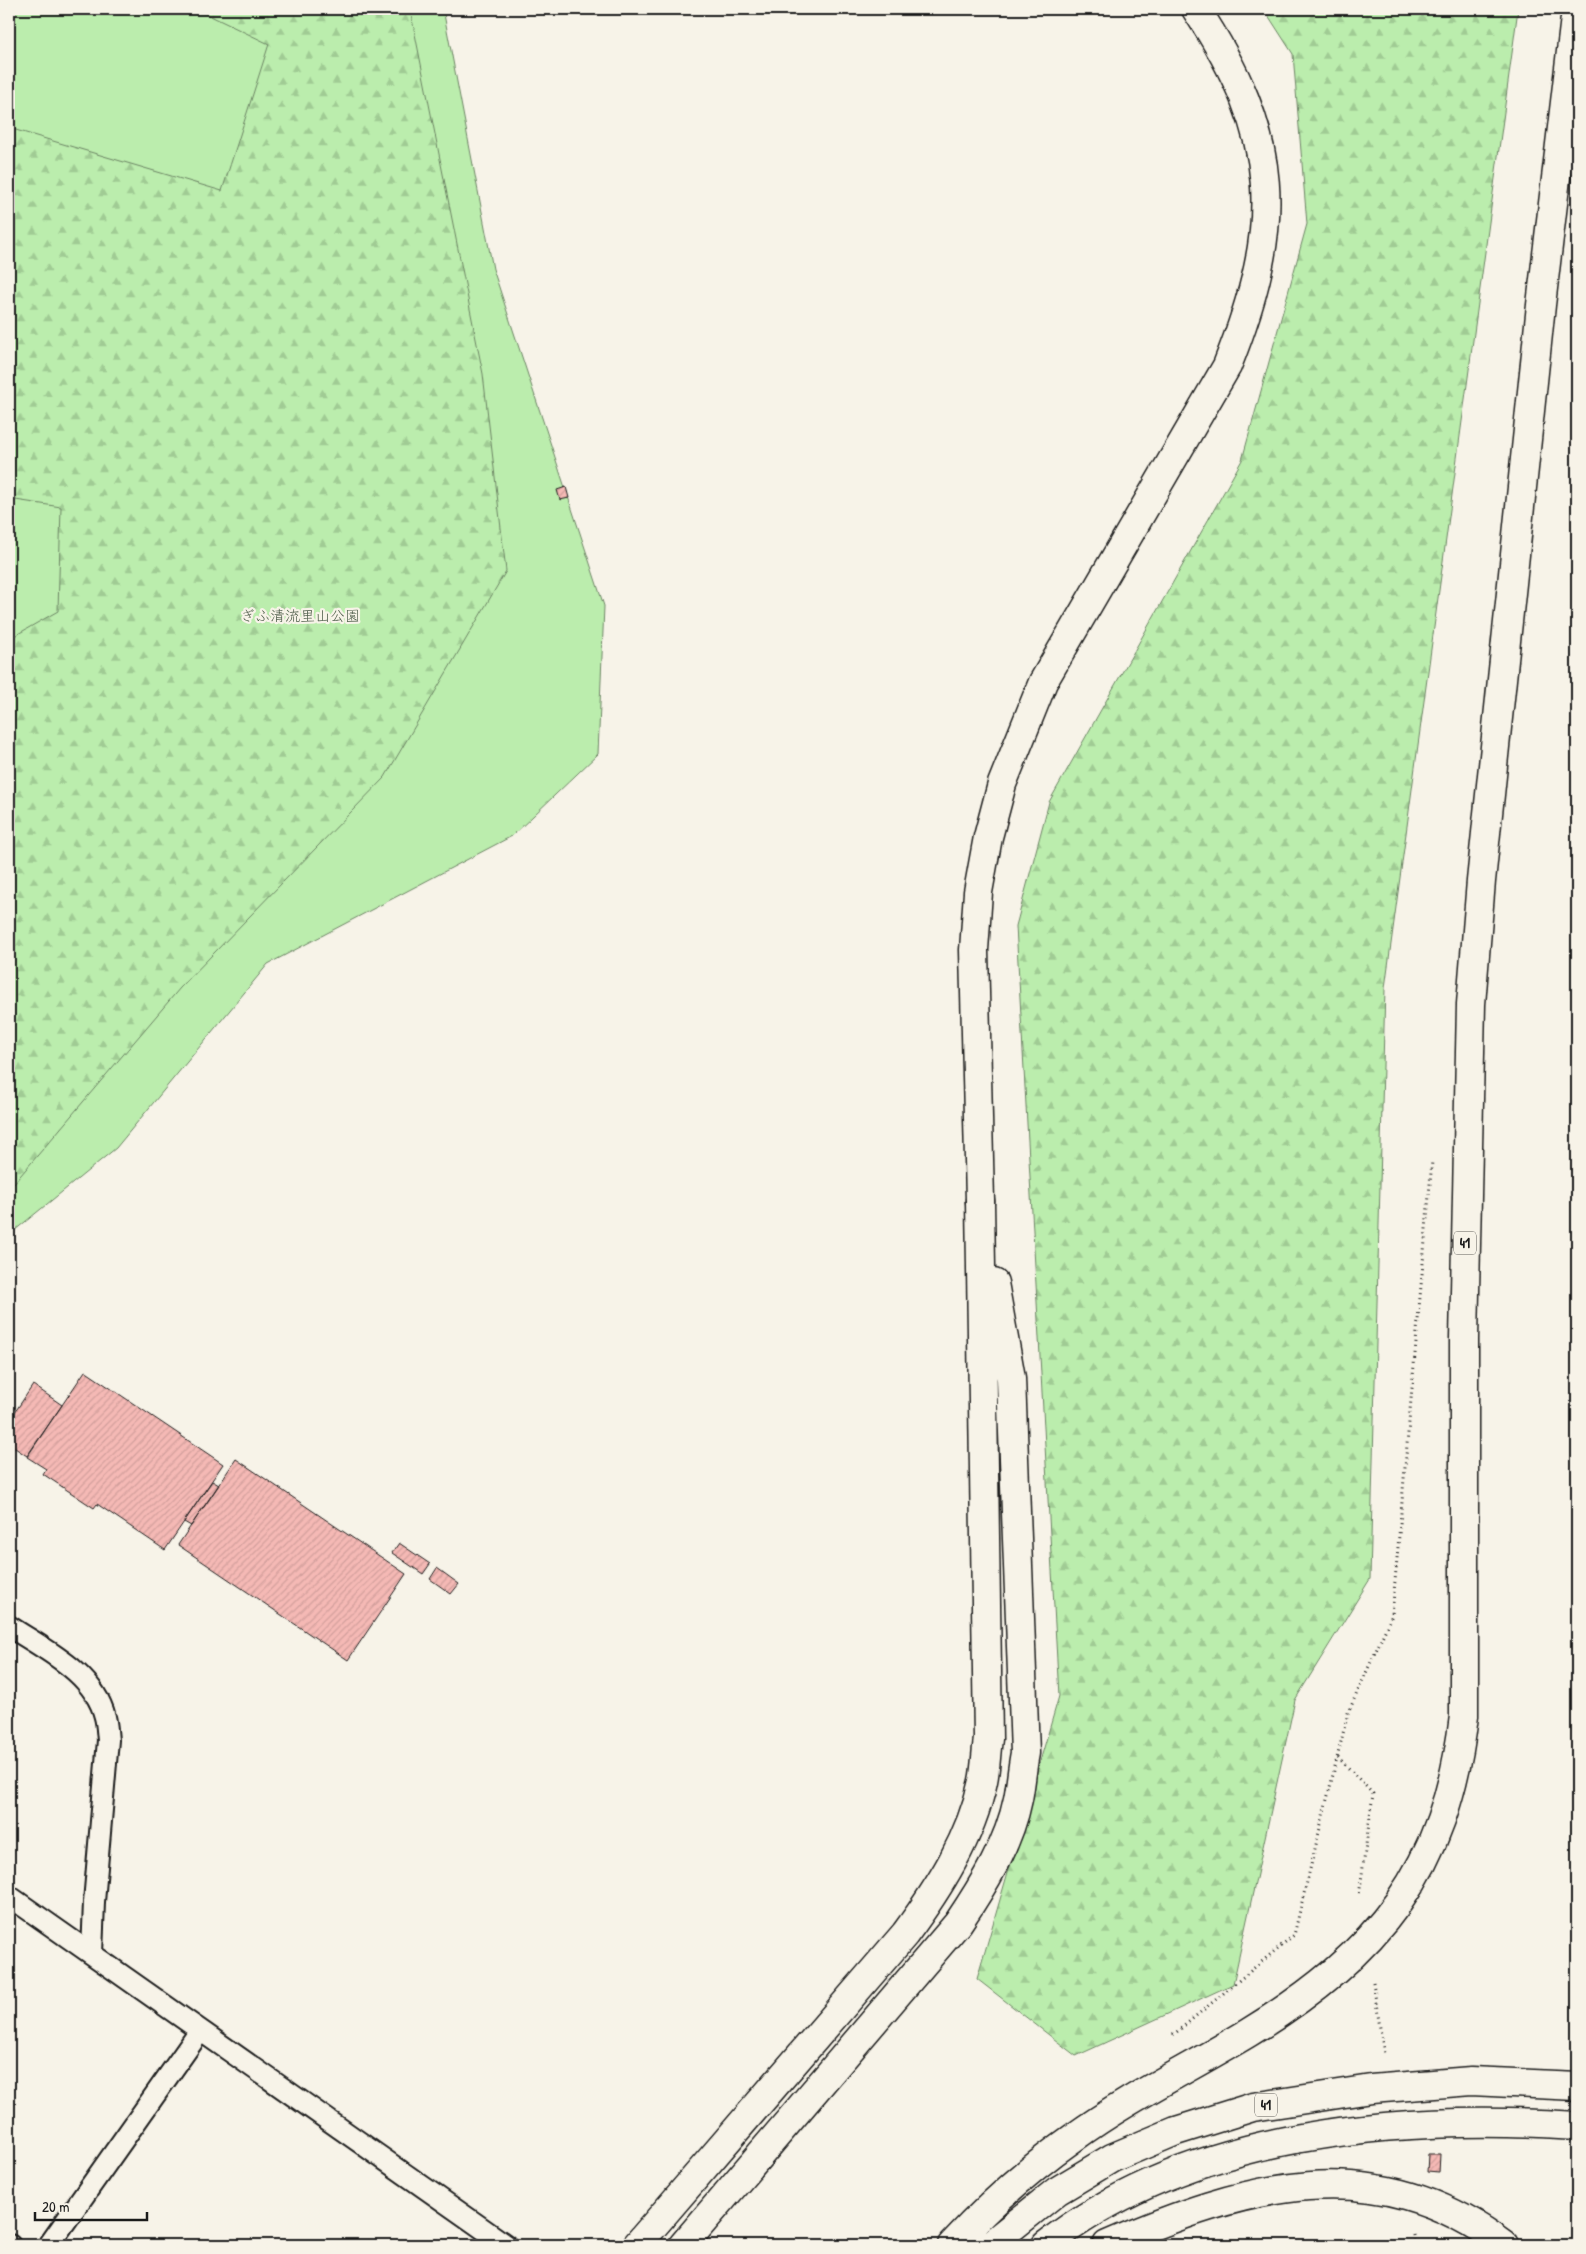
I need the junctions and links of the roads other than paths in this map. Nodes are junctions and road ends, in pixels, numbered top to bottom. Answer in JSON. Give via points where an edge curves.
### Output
{"nodes":[{"id":1,"x":1196,"y":9,"type":"edge"},
{"id":2,"x":1576,"y":9,"type":"edge"},
{"id":3,"x":980,"y":1201,"type":"junction"},
{"id":4,"x":9,"y":1626,"type":"edge"},
{"id":5,"x":9,"y":1896,"type":"edge"},
{"id":6,"x":92,"y":1954,"type":"junction"},
{"id":7,"x":200,"y":2031,"type":"junction"},
{"id":8,"x":1577,"y":2086,"type":"edge"},
{"id":9,"x":1577,"y":2126,"type":"edge"},
{"id":10,"x":49,"y":2245,"type":"edge"},
{"id":11,"x":506,"y":2245,"type":"edge"},
{"id":12,"x":638,"y":2245,"type":"edge"},
{"id":13,"x":683,"y":2245,"type":"edge"},
{"id":14,"x":952,"y":2245,"type":"edge"},
{"id":15,"x":990,"y":2245,"type":"edge"},
{"id":16,"x":1046,"y":2245,"type":"edge"},
{"id":17,"x":1107,"y":2245,"type":"edge"},
{"id":18,"x":1504,"y":2245,"type":"edge"}],
"edges":[{"from":1,"to":3,"type":"main road","via":[[1226,56],[1258,136],[1267,183],[1258,275],[1246,320],[1227,366],[1042,682],[1002,784],[978,892],[974,950]]},
{"from":2,"to":14,"type":"main road","number":"41","via":[[1540,315],[1471,1004],[1464,1340],[1464,1716],[1459,1760],[1447,1806],[1404,1897],[1373,1936],[1338,1969],[1249,2032],[1074,2137],[1022,2178]]},
{"from":3,"to":12,"type":"main road","via":[[988,1738],[983,1781],[972,1818],[955,1858],[933,1896],[905,1934]]},
{"from":3,"to":13,"type":"main road","via":[[1011,1378],[1025,1753],[1018,1801],[983,1887],[958,1923]]},
{"from":4,"to":6,"type":"lane","via":[[74,1670],[89,1684],[105,1717],[108,1740]]},
{"from":5,"to":6,"type":"lane"},
{"from":6,"to":7,"type":"lane"},
{"from":7,"to":10,"type":"lane"},
{"from":7,"to":11,"type":"lane"},
{"from":8,"to":15,"type":"main road","number":"41","via":[[1472,2081],[1371,2089],[1253,2107],[1176,2131],[1112,2158],[1057,2190]]},
{"from":9,"to":16,"type":"main road","via":[[1526,2122],[1437,2123],[1338,2132],[1283,2142],[1231,2154],[1158,2182],[1086,2217]]},
{"from":17,"to":18,"type":"main road","via":[[1213,2204],[1272,2192],[1324,2186],[1362,2186],[1406,2194],[1445,2209],[1483,2229]]}]}
